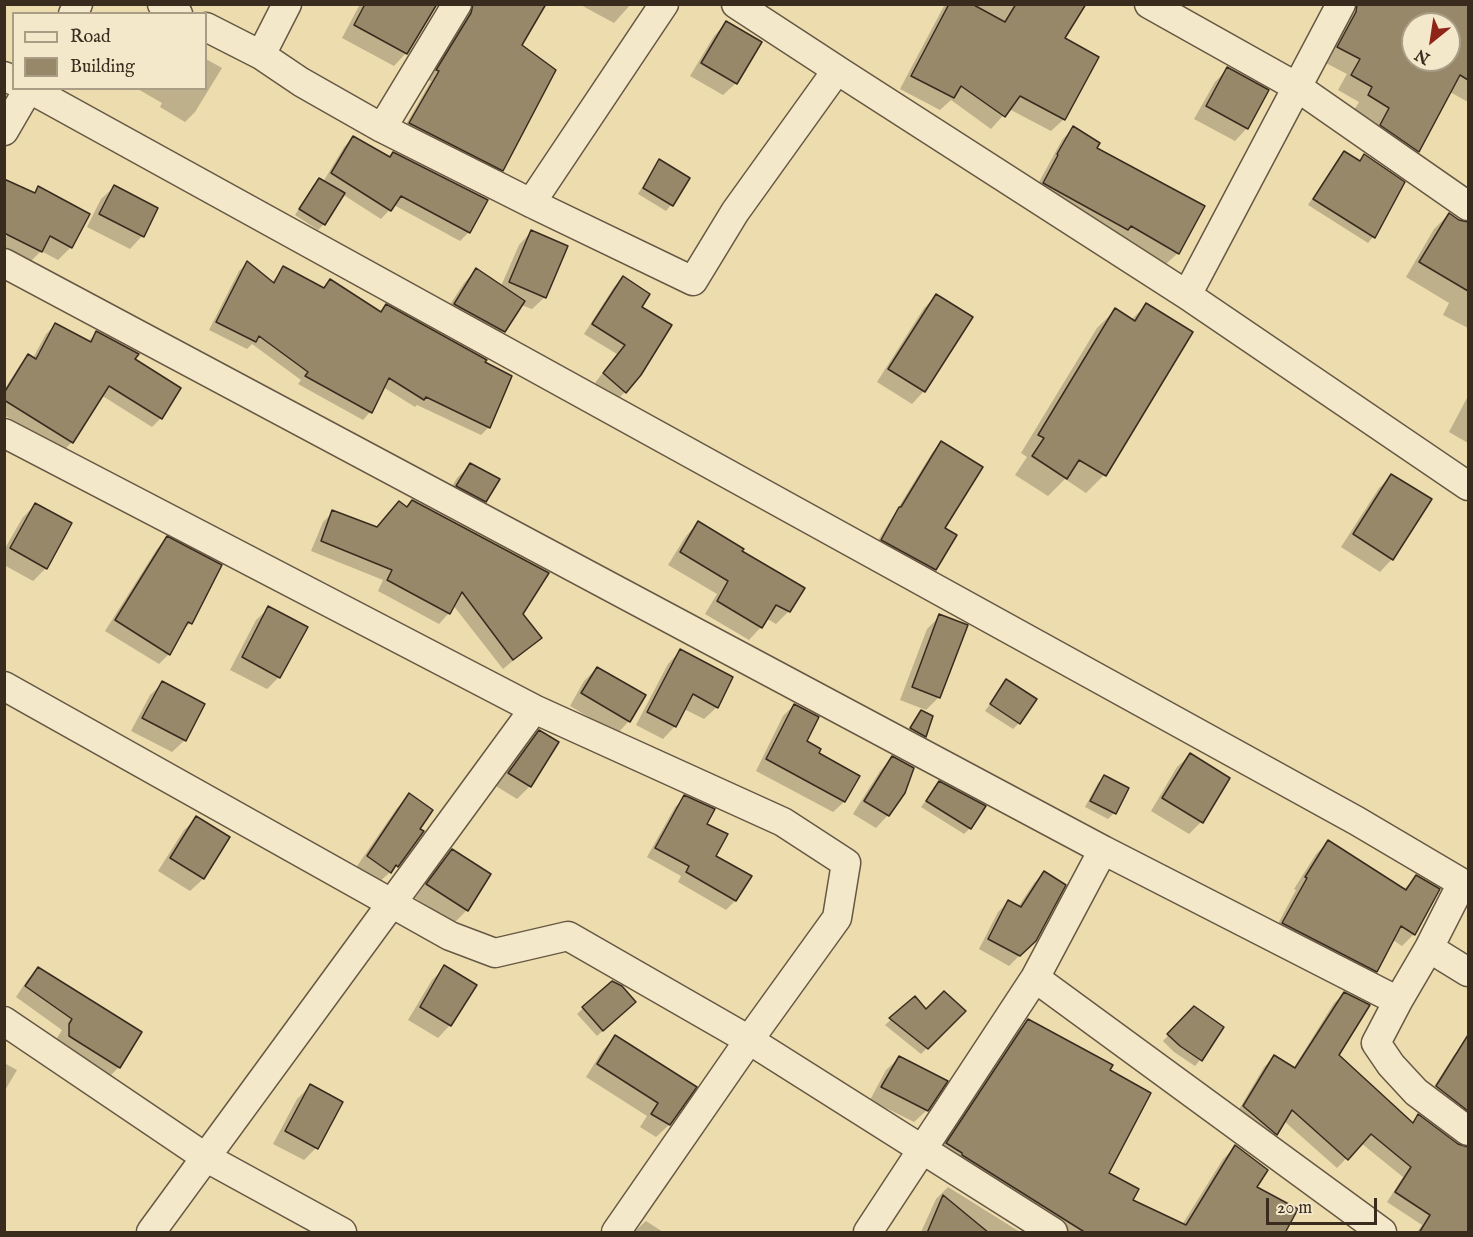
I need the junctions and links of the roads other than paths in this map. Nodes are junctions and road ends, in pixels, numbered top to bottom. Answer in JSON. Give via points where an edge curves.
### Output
{"nodes":[{"id":1,"x":162,"y":4,"type":"edge"},
{"id":2,"x":287,"y":4,"type":"edge"},
{"id":3,"x":457,"y":4,"type":"edge"},
{"id":4,"x":664,"y":4,"type":"edge"},
{"id":5,"x":736,"y":4,"type":"edge"},
{"id":6,"x":1149,"y":4,"type":"edge"},
{"id":7,"x":1341,"y":4,"type":"edge"},
{"id":8,"x":175,"y":12,"type":"edge"},
{"id":9,"x":207,"y":28,"type":"edge"},
{"id":10,"x":261,"y":55,"type":"junction"},
{"id":11,"x":837,"y":70,"type":"junction"},
{"id":12,"x":1297,"y":87,"type":"junction"},
{"id":13,"x":27,"y":90,"type":"edge"},
{"id":14,"x":30,"y":90,"type":"edge"},
{"id":15,"x":382,"y":128,"type":"junction"},
{"id":16,"x":4,"y":130,"type":"edge"},
{"id":17,"x":531,"y":203,"type":"junction"},
{"id":18,"x":1468,"y":206,"type":"edge"},
{"id":19,"x":4,"y":263,"type":"edge"},
{"id":20,"x":1187,"y":295,"type":"junction"},
{"id":21,"x":4,"y":433,"type":"edge"},
{"id":22,"x":1468,"y":486,"type":"edge"},
{"id":23,"x":4,"y":686,"type":"edge"},
{"id":24,"x":534,"y":709,"type":"junction"},
{"id":25,"x":1103,"y":850,"type":"junction"},
{"id":26,"x":391,"y":904,"type":"junction"},
{"id":27,"x":1429,"y":948,"type":"junction"},
{"id":28,"x":1468,"y":972,"type":"edge"},
{"id":29,"x":1035,"y":978,"type":"junction"},
{"id":30,"x":1398,"y":1001,"type":"junction"},
{"id":31,"x":4,"y":1021,"type":"edge"},
{"id":32,"x":749,"y":1040,"type":"junction"},
{"id":33,"x":1468,"y":1131,"type":"edge"},
{"id":34,"x":924,"y":1150,"type":"junction"},
{"id":35,"x":205,"y":1158,"type":"junction"},
{"id":36,"x":151,"y":1233,"type":"edge"},
{"id":37,"x":342,"y":1233,"type":"edge"},
{"id":38,"x":616,"y":1233,"type":"edge"},
{"id":39,"x":868,"y":1233,"type":"edge"},
{"id":40,"x":1053,"y":1233,"type":"edge"},
{"id":41,"x":1382,"y":1233,"type":"edge"}],
"edges":[{"from":1,"to":8,"type":"street"},
{"from":2,"to":10,"type":"street"},
{"from":3,"to":15,"type":"street"},
{"from":4,"to":17,"type":"street"},
{"from":5,"to":11,"type":"street"},
{"from":6,"to":12,"type":"street"},
{"from":7,"to":12,"type":"street"},
{"from":9,"to":10,"type":"street"},
{"from":10,"to":15,"type":"street"},
{"from":11,"to":17,"type":"street","via":[[735,212],[693,281]]},
{"from":11,"to":20,"type":"street"},
{"from":12,"to":18,"type":"street"},
{"from":12,"to":20,"type":"street"},
{"from":13,"to":16,"type":"street"},
{"from":14,"to":27,"type":"street","via":[[1357,821],[1462,883]]},
{"from":15,"to":17,"type":"street"},
{"from":19,"to":25,"type":"street"},
{"from":20,"to":22,"type":"street"},
{"from":21,"to":24,"type":"street"},
{"from":23,"to":26,"type":"street"},
{"from":24,"to":26,"type":"street"},
{"from":24,"to":32,"type":"street","via":[[783,822],[846,863],[837,918]]},
{"from":25,"to":29,"type":"street"},
{"from":25,"to":30,"type":"street"},
{"from":26,"to":32,"type":"street","via":[[450,936],[495,952],[568,936]]},
{"from":26,"to":35,"type":"street"},
{"from":27,"to":28,"type":"street"},
{"from":27,"to":30,"type":"street"},
{"from":29,"to":34,"type":"street"},
{"from":29,"to":41,"type":"street"},
{"from":30,"to":33,"type":"street","via":[[1376,1043],[1416,1092]]},
{"from":31,"to":35,"type":"street"},
{"from":32,"to":34,"type":"street"},
{"from":32,"to":38,"type":"street"},
{"from":34,"to":39,"type":"street"},
{"from":34,"to":40,"type":"street"},
{"from":35,"to":36,"type":"street"},
{"from":35,"to":37,"type":"street"}]}
